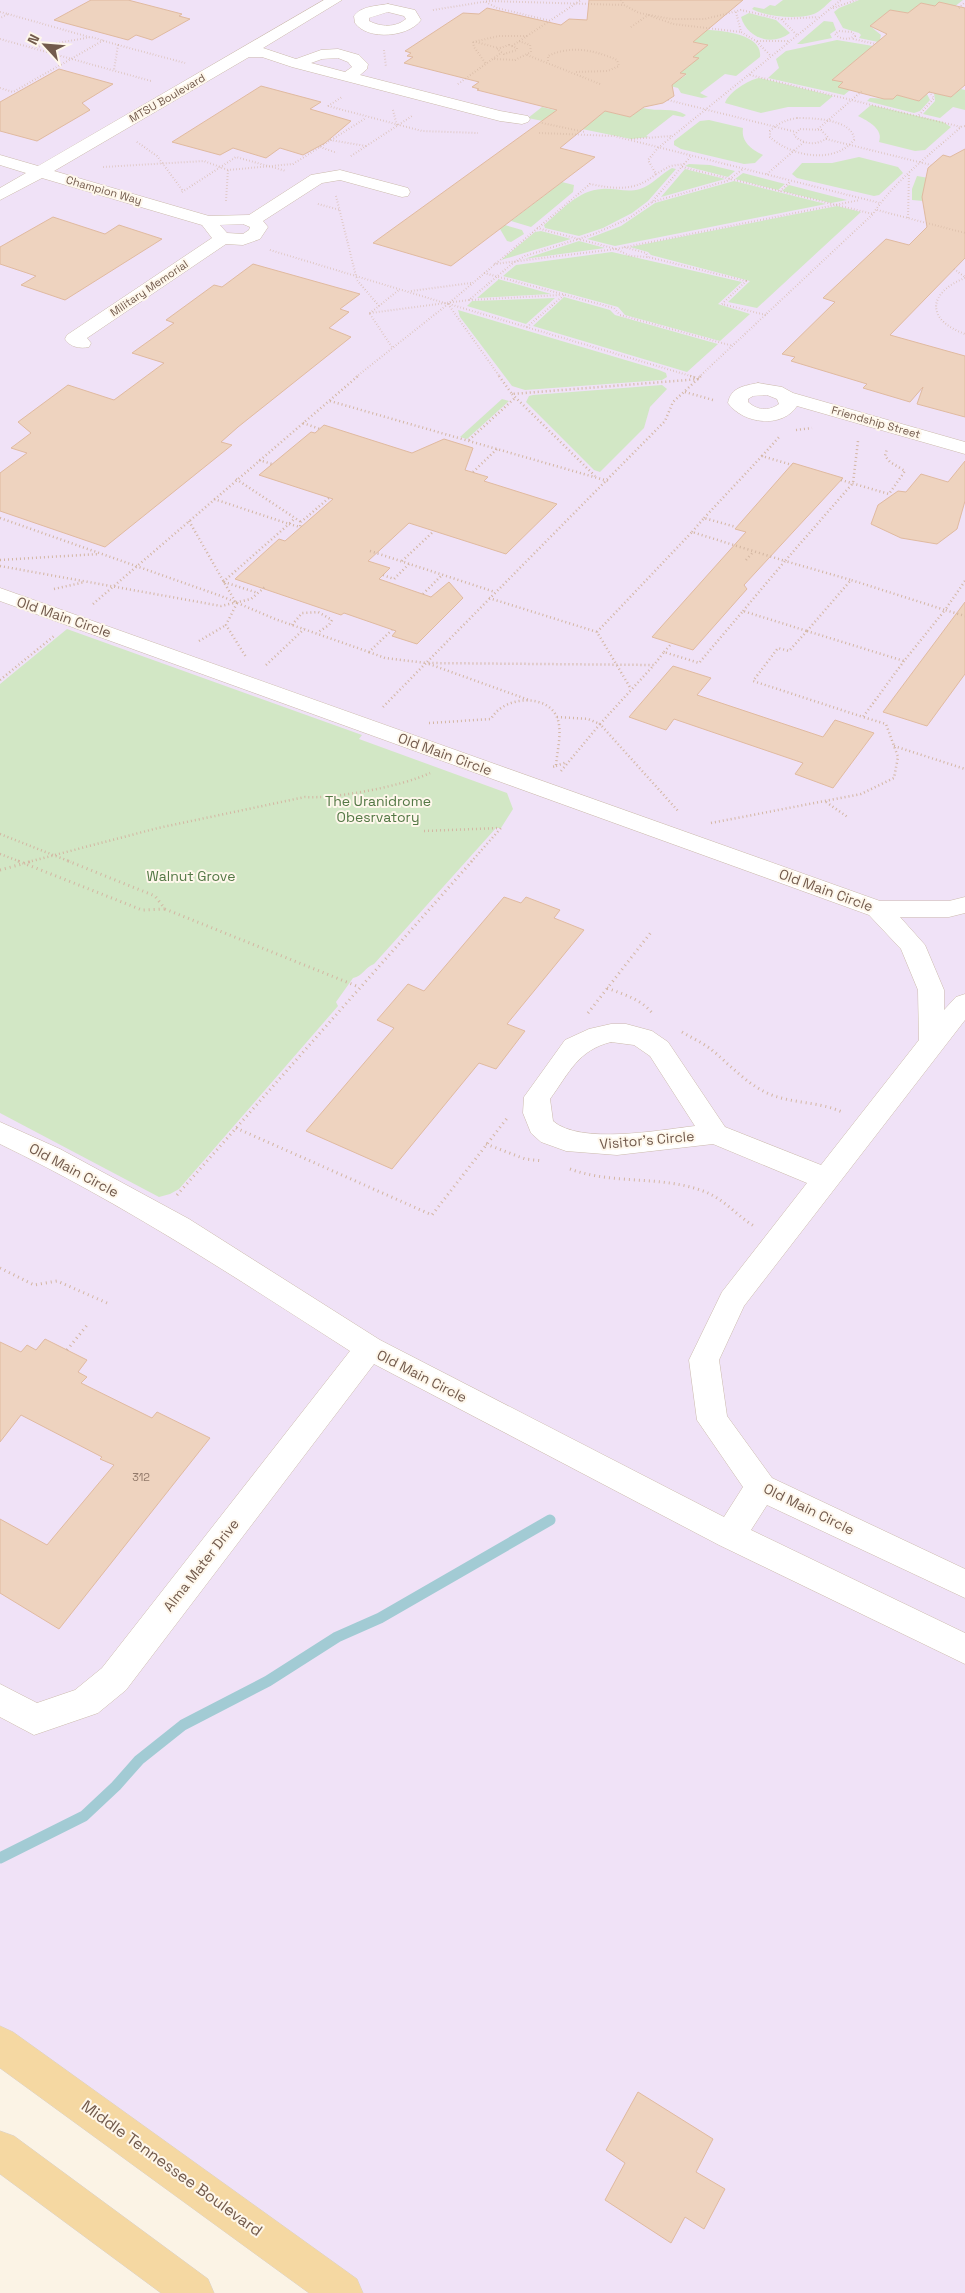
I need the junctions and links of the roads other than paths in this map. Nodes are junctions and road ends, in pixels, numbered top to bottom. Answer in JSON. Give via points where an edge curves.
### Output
{"nodes":[{"id":1,"x":335,"y":0,"type":"edge"},
{"id":2,"x":426,"y":7,"type":"road end"},
{"id":3,"x":404,"y":11,"type":"dead end"},
{"id":4,"x":249,"y":52,"type":"junction"},
{"id":5,"x":522,"y":119,"type":"road end"},
{"id":6,"x":0,"y":160,"type":"edge"},
{"id":7,"x":39,"y":171,"type":"junction"},
{"id":8,"x":402,"y":192,"type":"dead end"},
{"id":9,"x":0,"y":195,"type":"edge"},
{"id":10,"x":258,"y":217,"type":"junction"},
{"id":11,"x":208,"y":221,"type":"junction"},
{"id":12,"x":223,"y":238,"type":"junction"},
{"id":13,"x":78,"y":341,"type":"dead end"},
{"id":14,"x":786,"y":397,"type":"dead end"},
{"id":15,"x":965,"y":448,"type":"edge"},
{"id":16,"x":0,"y":594,"type":"edge"},
{"id":17,"x":965,"y":905,"type":"edge"},
{"id":18,"x":878,"y":908,"type":"junction"},
{"id":19,"x":965,"y":1003,"type":"edge"},
{"id":20,"x":932,"y":1042,"type":"junction"},
{"id":21,"x":0,"y":1132,"type":"edge"},
{"id":22,"x":715,"y":1134,"type":"junction"},
{"id":23,"x":826,"y":1179,"type":"junction"},
{"id":24,"x":369,"y":1348,"type":"junction"},
{"id":25,"x":761,"y":1487,"type":"junction"},
{"id":26,"x":730,"y":1535,"type":"junction"},
{"id":27,"x":965,"y":1584,"type":"edge"},
{"id":28,"x":965,"y":1649,"type":"edge"},
{"id":29,"x":0,"y":1699,"type":"edge"},
{"id":30,"x":0,"y":2045,"type":"edge"},
{"id":31,"x":0,"y":2150,"type":"edge"},
{"id":32,"x":194,"y":2293,"type":"edge"},
{"id":33,"x":343,"y":2293,"type":"edge"}],
"edges":[{"from":1,"to":4,"type":"street","name":"MTSU Boulevard","via":[[308,9]]},
{"from":2,"to":3,"type":"street"},
{"from":4,"to":5,"type":"street"},
{"from":4,"to":7,"type":"street","name":"MTSU Boulevard"},
{"from":6,"to":7,"type":"street","name":"Champion Way"},
{"from":7,"to":9,"type":"street","name":"MTSU Boulevard"},
{"from":7,"to":11,"type":"street","name":"Champion Way"},
{"from":8,"to":10,"type":"street","via":[[340,175],[317,179]]},
{"from":10,"to":11,"type":"street"},
{"from":10,"to":12,"type":"street","via":[[257,234],[246,239]]},
{"from":11,"to":12,"type":"street"},
{"from":12,"to":13,"type":"street","name":"Military Memorial"},
{"from":14,"to":15,"type":"street","name":"Friendship Street"},
{"from":16,"to":18,"type":"street","name":"Old Main Circle"},
{"from":17,"to":18,"type":"street","via":[[949,909]]},
{"from":18,"to":20,"type":"street","name":"Old Main Circle","via":[[912,945],[931,990]]},
{"from":19,"to":20,"type":"street"},
{"from":20,"to":23,"type":"street","name":"Old Main Circle"},
{"from":21,"to":24,"type":"street","name":"Old Main Circle","via":[[178,1227]]},
{"from":22,"to":22,"type":"street","name":"Visitor's Circle","via":[[659,1049],[643,1038],[626,1033],[589,1038],[574,1047],[537,1097],[541,1126],[551,1135],[566,1141],[617,1145]]},
{"from":22,"to":23,"type":"street","name":"Visitor's Circle"},
{"from":23,"to":25,"type":"street","name":"Old Main Circle","via":[[732,1300],[704,1360],[712,1420]]},
{"from":24,"to":26,"type":"street","name":"Old Main Circle"},
{"from":24,"to":29,"type":"street","name":"Alma Mater Drive","via":[[114,1679],[86,1702],[34,1719]]},
{"from":25,"to":26,"type":"street"},
{"from":25,"to":27,"type":"street","name":"Old Main Circle"},
{"from":26,"to":28,"type":"street","name":"Old Main Circle"},
{"from":30,"to":33,"type":"main road","name":"Middle Tennessee Boulevard"},
{"from":31,"to":32,"type":"main road"}]}
